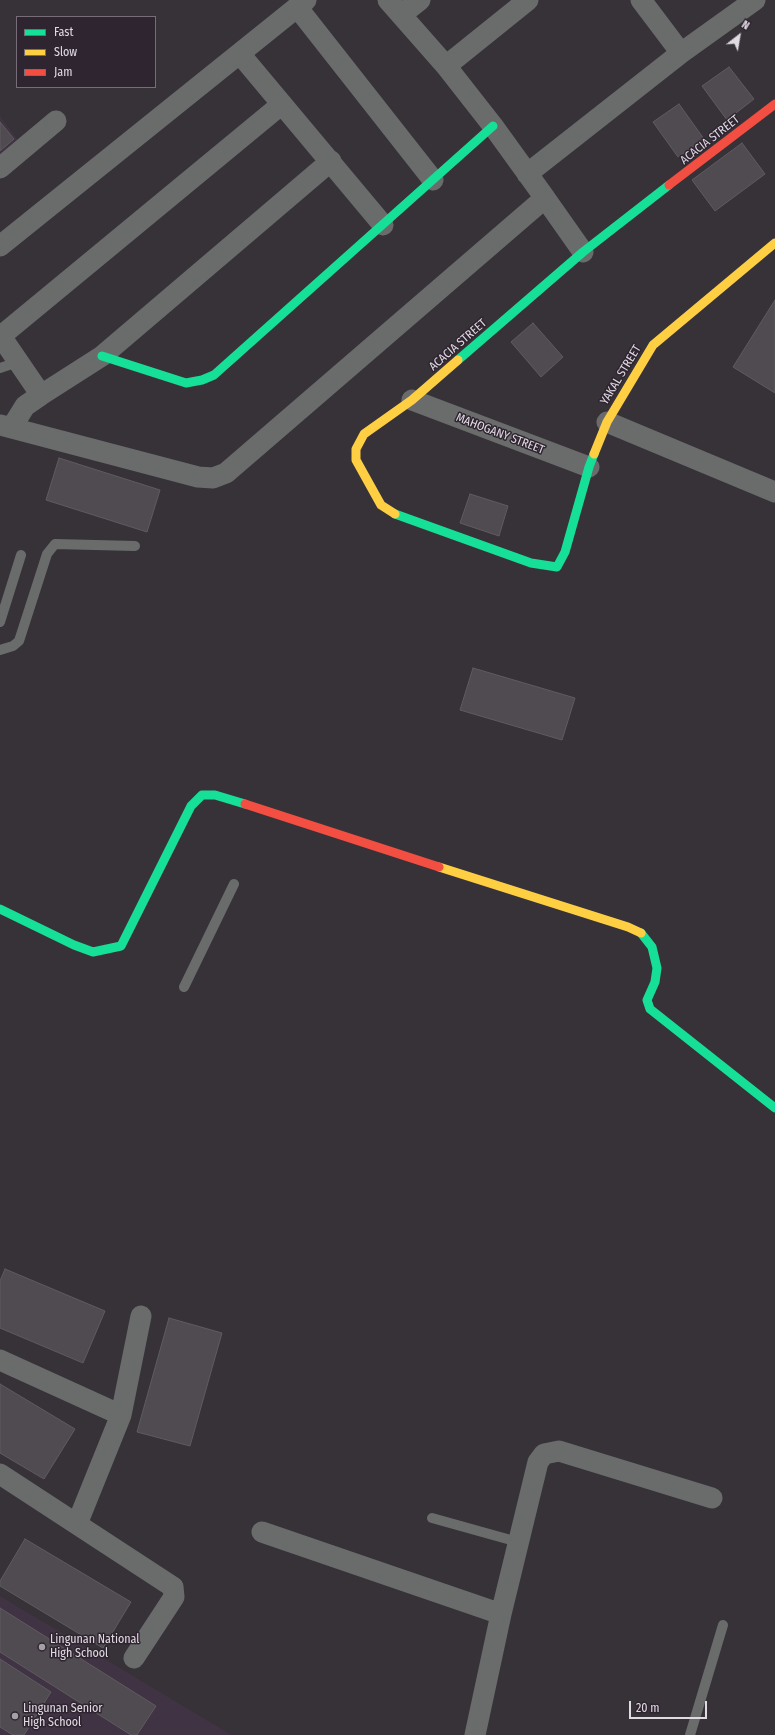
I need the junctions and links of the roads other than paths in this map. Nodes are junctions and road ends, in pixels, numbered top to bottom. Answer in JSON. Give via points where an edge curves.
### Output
{"nodes":[{"id":1,"x":420,"y":0,"type":"edge"},
{"id":2,"x":528,"y":0,"type":"edge"},
{"id":3,"x":641,"y":0,"type":"edge"},
{"id":4,"x":755,"y":0,"type":"edge"},
{"id":5,"x":302,"y":4,"type":"edge"},
{"id":6,"x":395,"y":8,"type":"edge"},
{"id":7,"x":681,"y":53,"type":"junction"},
{"id":8,"x":240,"y":54,"type":"junction"},
{"id":9,"x":446,"y":66,"type":"junction"},
{"id":10,"x":282,"y":104,"type":"junction"},
{"id":11,"x":775,"y":104,"type":"edge"},
{"id":12,"x":56,"y":121,"type":"dead end"},
{"id":13,"x":493,"y":126,"type":"junction"},
{"id":14,"x":331,"y":161,"type":"junction"},
{"id":15,"x":0,"y":168,"type":"edge"},
{"id":16,"x":527,"y":174,"type":"junction"},
{"id":17,"x":433,"y":180,"type":"junction"},
{"id":18,"x":545,"y":198,"type":"junction"},
{"id":19,"x":383,"y":225,"type":"junction"},
{"id":20,"x":775,"y":243,"type":"edge"},
{"id":21,"x":0,"y":246,"type":"edge"},
{"id":22,"x":584,"y":252,"type":"junction"},
{"id":23,"x":0,"y":336,"type":"edge"},
{"id":24,"x":102,"y":356,"type":"junction"},
{"id":25,"x":9,"y":365,"type":"edge"},
{"id":26,"x":41,"y":395,"type":"junction"},
{"id":27,"x":412,"y":400,"type":"junction"},
{"id":28,"x":607,"y":422,"type":"junction"},
{"id":29,"x":6,"y":426,"type":"edge"},
{"id":30,"x":589,"y":467,"type":"junction"},
{"id":31,"x":775,"y":492,"type":"edge"},
{"id":32,"x":135,"y":546,"type":"dead end"},
{"id":33,"x":21,"y":555,"type":"dead end"},
{"id":34,"x":557,"y":567,"type":"joint"},
{"id":35,"x":0,"y":622,"type":"edge"},
{"id":36,"x":0,"y":650,"type":"edge"},
{"id":37,"x":234,"y":884,"type":"dead end"},
{"id":38,"x":0,"y":909,"type":"edge"},
{"id":39,"x":184,"y":987,"type":"dead end"},
{"id":40,"x":775,"y":1108,"type":"edge"},
{"id":41,"x":141,"y":1316,"type":"dead end"},
{"id":42,"x":0,"y":1360,"type":"edge"},
{"id":43,"x":121,"y":1415,"type":"junction"},
{"id":44,"x":0,"y":1474,"type":"edge"},
{"id":45,"x":712,"y":1498,"type":"dead end"},
{"id":46,"x":432,"y":1518,"type":"dead end"},
{"id":47,"x":76,"y":1524,"type":"junction"},
{"id":48,"x":262,"y":1532,"type":"dead end"},
{"id":49,"x":518,"y":1542,"type":"junction"},
{"id":50,"x":501,"y":1614,"type":"junction"},
{"id":51,"x":723,"y":1625,"type":"dead end"},
{"id":52,"x":134,"y":1658,"type":"dead end"},
{"id":53,"x":475,"y":1735,"type":"edge"},
{"id":54,"x":690,"y":1735,"type":"edge"}],
"edges":[{"from":1,"to":6,"type":"street"},
{"from":2,"to":9,"type":"street"},
{"from":3,"to":7,"type":"street"},
{"from":4,"to":7,"type":"street"},
{"from":5,"to":8,"type":"street"},
{"from":5,"to":17,"type":"street"},
{"from":6,"to":9,"type":"street"},
{"from":7,"to":16,"type":"street"},
{"from":8,"to":10,"type":"street"},
{"from":8,"to":21,"type":"street"},
{"from":9,"to":13,"type":"street"},
{"from":10,"to":14,"type":"street"},
{"from":10,"to":23,"type":"street"},
{"from":11,"to":22,"type":"street","name":"ACACIA STREET"},
{"from":12,"to":15,"type":"street"},
{"from":13,"to":16,"type":"street"},
{"from":13,"to":17,"type":"street"},
{"from":14,"to":19,"type":"street"},
{"from":14,"to":24,"type":"street"},
{"from":16,"to":18,"type":"street"},
{"from":17,"to":19,"type":"street"},
{"from":18,"to":22,"type":"street"},
{"from":18,"to":29,"type":"street","via":[[226,473],[213,478],[198,477]]},
{"from":19,"to":24,"type":"street","via":[[214,375],[186,383]]},
{"from":20,"to":28,"type":"street","name":"YAKAL STREET","via":[[653,345]]},
{"from":22,"to":27,"type":"street","name":"ACACIA STREET"},
{"from":23,"to":25,"type":"street"},
{"from":24,"to":26,"type":"street"},
{"from":25,"to":26,"type":"street"},
{"from":26,"to":29,"type":"street","via":[[25,406]]},
{"from":27,"to":30,"type":"street","name":"MAHOGANY STREET"},
{"from":27,"to":34,"type":"street","name":"ACACIA STREET","via":[[364,434],[356,449],[356,460],[381,505],[392,513],[530,563]]},
{"from":28,"to":30,"type":"street","name":"YAKAL STREET"},
{"from":28,"to":31,"type":"street"},
{"from":30,"to":34,"type":"street","name":"YAKAL STREET","via":[[565,552]]},
{"from":32,"to":36,"type":"lane","via":[[55,544],[47,554],[19,641]]},
{"from":33,"to":35,"type":"lane"},
{"from":37,"to":39,"type":"lane"},
{"from":38,"to":40,"type":"street","via":[[93,952],[121,946],[191,806],[202,795],[215,795],[641,933],[652,947],[657,968],[655,982],[647,1000],[650,1010]]},
{"from":41,"to":43,"type":"street"},
{"from":42,"to":43,"type":"street"},
{"from":43,"to":47,"type":"street"},
{"from":44,"to":47,"type":"street"},
{"from":45,"to":49,"type":"street","via":[[559,1451],[544,1454],[538,1462]]},
{"from":46,"to":49,"type":"lane"},
{"from":47,"to":52,"type":"street","via":[[173,1588],[174,1596]]},
{"from":48,"to":50,"type":"street"},
{"from":49,"to":50,"type":"street"},
{"from":50,"to":53,"type":"street"},
{"from":51,"to":54,"type":"lane"}]}
